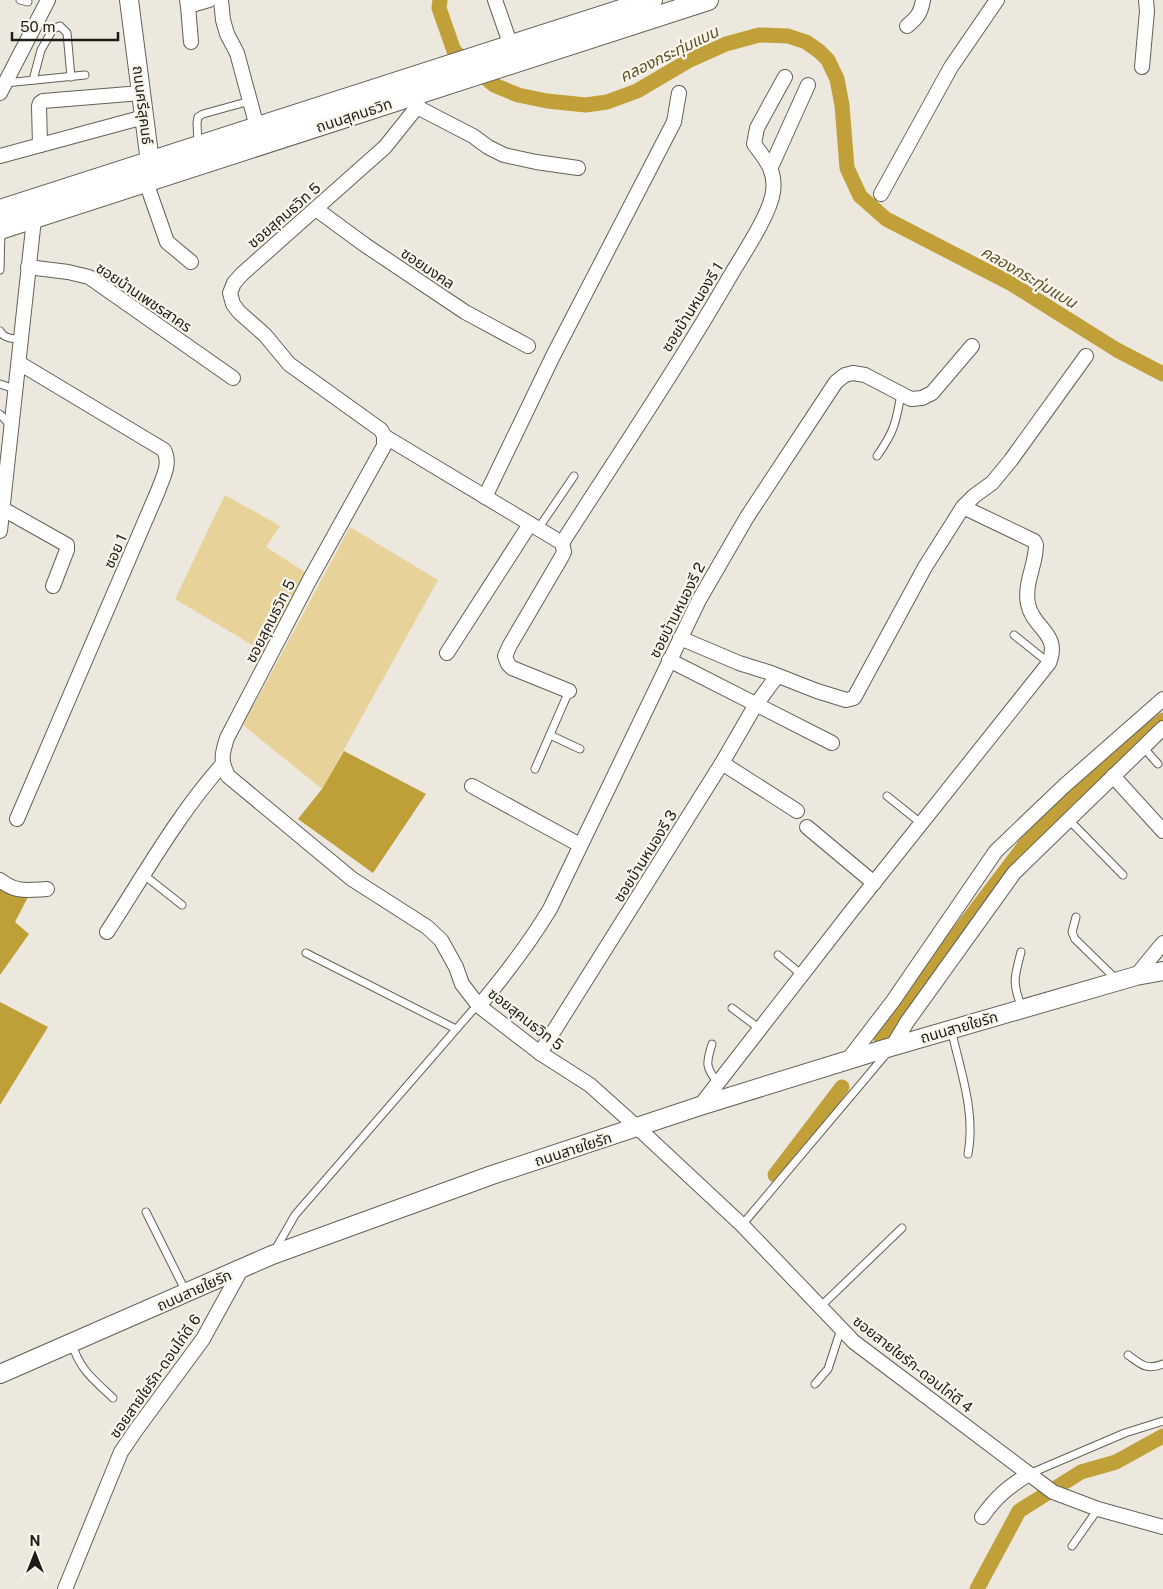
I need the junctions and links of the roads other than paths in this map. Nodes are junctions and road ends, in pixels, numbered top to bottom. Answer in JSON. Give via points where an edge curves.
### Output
{"nodes":[{"id":1,"x":48,"y":0,"type":"edge"},
{"id":2,"x":129,"y":0,"type":"edge"},
{"id":3,"x":210,"y":0,"type":"edge"},
{"id":4,"x":221,"y":0,"type":"edge"},
{"id":5,"x":495,"y":0,"type":"edge"},
{"id":6,"x":652,"y":0,"type":"edge"},
{"id":7,"x":708,"y":0,"type":"edge"},
{"id":8,"x":923,"y":0,"type":"edge"},
{"id":9,"x":997,"y":0,"type":"edge"},
{"id":10,"x":1146,"y":0,"type":"edge"},
{"id":11,"x":188,"y":3,"type":"edge"},
{"id":12,"x":907,"y":26,"type":"dead end"},
{"id":13,"x":191,"y":42,"type":"dead end"},
{"id":14,"x":511,"y":46,"type":"junction"},
{"id":15,"x":486,"y":63,"type":"junction"},
{"id":16,"x":1142,"y":66,"type":"dead end"},
{"id":17,"x":460,"y":71,"type":"junction"},
{"id":18,"x":85,"y":75,"type":"dead end"},
{"id":19,"x":70,"y":77,"type":"junction"},
{"id":20,"x":785,"y":77,"type":"dead end"},
{"id":21,"x":33,"y":80,"type":"junction"},
{"id":22,"x":808,"y":85,"type":"dead end"},
{"id":23,"x":2,"y":88,"type":"edge"},
{"id":24,"x":141,"y":93,"type":"junction"},
{"id":25,"x":679,"y":93,"type":"dead end"},
{"id":26,"x":418,"y":100,"type":"junction"},
{"id":27,"x":250,"y":101,"type":"junction"},
{"id":28,"x":144,"y":117,"type":"junction"},
{"id":29,"x":258,"y":127,"type":"junction"},
{"id":30,"x":40,"y":145,"type":"junction"},
{"id":31,"x":198,"y":146,"type":"junction"},
{"id":32,"x":0,"y":156,"type":"edge"},
{"id":33,"x":771,"y":167,"type":"junction"},
{"id":34,"x":578,"y":168,"type":"dead end"},
{"id":35,"x":150,"y":174,"type":"junction"},
{"id":36,"x":881,"y":194,"type":"dead end"},
{"id":37,"x":316,"y":209,"type":"junction"},
{"id":38,"x":0,"y":210,"type":"edge"},
{"id":39,"x":34,"y":218,"type":"junction"},
{"id":40,"x":0,"y":229,"type":"edge"},
{"id":41,"x":190,"y":262,"type":"dead end"},
{"id":42,"x":28,"y":267,"type":"junction"},
{"id":43,"x":0,"y":270,"type":"edge"},
{"id":44,"x":0,"y":331,"type":"edge"},
{"id":45,"x":21,"y":340,"type":"junction"},
{"id":46,"x":528,"y":346,"type":"dead end"},
{"id":47,"x":972,"y":346,"type":"dead end"},
{"id":48,"x":1086,"y":356,"type":"dead end"},
{"id":49,"x":19,"y":363,"type":"junction"},
{"id":50,"x":232,"y":378,"type":"dead end"},
{"id":51,"x":0,"y":384,"type":"edge"},
{"id":52,"x":15,"y":389,"type":"junction"},
{"id":53,"x":901,"y":394,"type":"junction"},
{"id":54,"x":0,"y":414,"type":"edge"},
{"id":55,"x":12,"y":427,"type":"junction"},
{"id":56,"x":384,"y":436,"type":"junction"},
{"id":57,"x":877,"y":456,"type":"dead end"},
{"id":58,"x":574,"y":476,"type":"dead end"},
{"id":59,"x":485,"y":497,"type":"junction"},
{"id":60,"x":963,"y":508,"type":"junction"},
{"id":61,"x":3,"y":509,"type":"junction"},
{"id":62,"x":534,"y":527,"type":"junction"},
{"id":63,"x":0,"y":530,"type":"edge"},
{"id":64,"x":562,"y":543,"type":"junction"},
{"id":65,"x":52,"y":586,"type":"dead end"},
{"id":66,"x":1014,"y":635,"type":"dead end"},
{"id":67,"x":680,"y":638,"type":"junction"},
{"id":68,"x":447,"y":653,"type":"dead end"},
{"id":69,"x":669,"y":660,"type":"junction"},
{"id":70,"x":1049,"y":663,"type":"junction"},
{"id":71,"x":777,"y":676,"type":"junction"},
{"id":72,"x":569,"y":691,"type":"joint"},
{"id":73,"x":1163,"y":699,"type":"edge"},
{"id":74,"x":755,"y":706,"type":"junction"},
{"id":75,"x":550,"y":735,"type":"junction"},
{"id":76,"x":1160,"y":735,"type":"edge"},
{"id":77,"x":832,"y":744,"type":"dead end"},
{"id":78,"x":1143,"y":746,"type":"junction"},
{"id":79,"x":580,"y":749,"type":"dead end"},
{"id":80,"x":722,"y":763,"type":"junction"},
{"id":81,"x":1158,"y":764,"type":"dead end"},
{"id":82,"x":222,"y":765,"type":"junction"},
{"id":83,"x":535,"y":769,"type":"dead end"},
{"id":84,"x":1113,"y":776,"type":"junction"},
{"id":85,"x":472,"y":786,"type":"dead end"},
{"id":86,"x":887,"y":796,"type":"dead end"},
{"id":87,"x":797,"y":811,"type":"dead end"},
{"id":88,"x":17,"y":819,"type":"dead end"},
{"id":89,"x":1068,"y":819,"type":"junction"},
{"id":90,"x":922,"y":824,"type":"junction"},
{"id":91,"x":807,"y":827,"type":"dead end"},
{"id":92,"x":1163,"y":831,"type":"edge"},
{"id":93,"x":580,"y":845,"type":"junction"},
{"id":94,"x":144,"y":875,"type":"junction"},
{"id":95,"x":1123,"y":875,"type":"dead end"},
{"id":96,"x":0,"y":880,"type":"edge"},
{"id":97,"x":874,"y":883,"type":"junction"},
{"id":98,"x":47,"y":889,"type":"dead end"},
{"id":99,"x":182,"y":905,"type":"dead end"},
{"id":100,"x":1076,"y":917,"type":"dead end"},
{"id":101,"x":107,"y":932,"type":"dead end"},
{"id":102,"x":1163,"y":944,"type":"edge"},
{"id":103,"x":1021,"y":952,"type":"dead end"},
{"id":104,"x":306,"y":953,"type":"dead end"},
{"id":105,"x":778,"y":954,"type":"dead end"},
{"id":106,"x":1163,"y":971,"type":"edge"},
{"id":107,"x":802,"y":975,"type":"junction"},
{"id":108,"x":1136,"y":976,"type":"junction"},
{"id":109,"x":1118,"y":981,"type":"junction"},
{"id":110,"x":479,"y":1006,"type":"junction"},
{"id":111,"x":732,"y":1008,"type":"dead end"},
{"id":112,"x":1022,"y":1008,"type":"junction"},
{"id":113,"x":456,"y":1029,"type":"junction"},
{"id":114,"x":760,"y":1029,"type":"junction"},
{"id":115,"x":951,"y":1029,"type":"junction"},
{"id":116,"x":712,"y":1044,"type":"dead end"},
{"id":117,"x":892,"y":1047,"type":"junction"},
{"id":118,"x":540,"y":1053,"type":"junction"},
{"id":119,"x":847,"y":1061,"type":"junction"},
{"id":120,"x":718,"y":1083,"type":"junction"},
{"id":121,"x":700,"y":1106,"type":"junction"},
{"id":122,"x":638,"y":1128,"type":"junction"},
{"id":123,"x":968,"y":1154,"type":"dead end"},
{"id":124,"x":146,"y":1212,"type":"dead end"},
{"id":125,"x":742,"y":1226,"type":"junction"},
{"id":126,"x":902,"y":1228,"type":"dead end"},
{"id":127,"x":272,"y":1255,"type":"junction"},
{"id":128,"x":242,"y":1268,"type":"junction"},
{"id":129,"x":186,"y":1293,"type":"junction"},
{"id":130,"x":820,"y":1307,"type":"junction"},
{"id":131,"x":841,"y":1329,"type":"junction"},
{"id":132,"x":72,"y":1343,"type":"junction"},
{"id":133,"x":1128,"y":1355,"type":"dead end"},
{"id":134,"x":1163,"y":1364,"type":"edge"},
{"id":135,"x":0,"y":1374,"type":"edge"},
{"id":136,"x":815,"y":1384,"type":"dead end"},
{"id":137,"x":114,"y":1398,"type":"dead end"},
{"id":138,"x":1163,"y":1421,"type":"edge"},
{"id":139,"x":1029,"y":1474,"type":"junction"},
{"id":140,"x":1098,"y":1510,"type":"junction"},
{"id":141,"x":982,"y":1516,"type":"dead end"},
{"id":142,"x":1163,"y":1527,"type":"edge"},
{"id":143,"x":1072,"y":1546,"type":"dead end"},
{"id":144,"x":65,"y":1589,"type":"edge"}],
"edges":[{"from":1,"to":23,"type":"street"},
{"from":2,"to":24,"type":"street","name":"ถนนศรีสุคนธ์"},
{"from":3,"to":11,"type":"street"},
{"from":4,"to":27,"type":"street","via":[[225,27],[237,53]]},
{"from":5,"to":14,"type":"street"},
{"from":6,"to":14,"type":"main road","name":"ถนนสุคนธวิท"},
{"from":7,"to":15,"type":"main road","name":"ถนนสุคนธวิท"},
{"from":8,"to":12,"type":"street","via":[[922,11]]},
{"from":9,"to":36,"type":"street","via":[[951,67]]},
{"from":10,"to":16,"type":"street"},
{"from":11,"to":13,"type":"street"},
{"from":14,"to":15,"type":"main road","name":"ถนนสุคนธวิท"},
{"from":15,"to":17,"type":"main road","name":"ถนนสุคนธวิท"},
{"from":17,"to":26,"type":"main road","name":"ถนนสุคนธวิท"},
{"from":17,"to":29,"type":"main road","name":"ถนนสุคนธวิท"},
{"from":18,"to":19,"type":"lane"},
{"from":19,"to":21,"type":"lane"},
{"from":19,"to":21,"type":"lane","via":[[67,33],[60,26],[52,28],[40,50]]},
{"from":20,"to":33,"type":"street","via":[[757,128],[754,144]]},
{"from":21,"to":23,"type":"lane"},
{"from":22,"to":33,"type":"street"},
{"from":24,"to":28,"type":"street","name":"ถนนศรีสุคนธ์"},
{"from":24,"to":30,"type":"street","via":[[43,101],[39,106]]},
{"from":25,"to":59,"type":"street","via":[[674,122],[553,356]]},
{"from":26,"to":34,"type":"street","via":[[504,155]]},
{"from":26,"to":35,"type":"main road","name":"ถนนสุคนธวิท"},
{"from":26,"to":37,"type":"street","name":"ซอยสุคนธวิท 5","via":[[385,147]]},
{"from":27,"to":29,"type":"street"},
{"from":27,"to":31,"type":"lane","via":[[198,117]]},
{"from":28,"to":30,"type":"street"},
{"from":28,"to":35,"type":"street","name":"ถนนศรีสุคนธ์"},
{"from":29,"to":31,"type":"main road","name":"ถนนสุคนธวิท"},
{"from":30,"to":32,"type":"street"},
{"from":31,"to":35,"type":"main road","name":"ถนนสุคนธวิท"},
{"from":33,"to":64,"type":"street","name":"ซอยบ้านหนองรี 1","via":[[773,194],[756,232],[717,300]]},
{"from":35,"to":38,"type":"main road","name":"ถนนสุคนธวิท"},
{"from":35,"to":39,"type":"main road","name":"ถนนสุคนธวิท"},
{"from":35,"to":41,"type":"street","via":[[167,242]]},
{"from":37,"to":46,"type":"street","name":"ซอยมงคล","via":[[465,312]]},
{"from":37,"to":56,"type":"street","name":"ซอยสุคนธวิท 5","via":[[234,283],[230,293],[233,304],[289,364],[382,430]]},
{"from":39,"to":40,"type":"main road","name":"ถนนสุคนธวิท"},
{"from":39,"to":42,"type":"street"},
{"from":40,"to":43,"type":"lane"},
{"from":42,"to":45,"type":"street"},
{"from":42,"to":50,"type":"street","name":"ซอยบ้านเพชรสาคร","via":[[89,277]]},
{"from":44,"to":45,"type":"lane","via":[[7,338]]},
{"from":45,"to":49,"type":"street"},
{"from":47,"to":53,"type":"street","name":"ซอยบ้านหนองรี 2","via":[[932,394],[911,399]]},
{"from":48,"to":60,"type":"street","via":[[1011,460],[992,483]]},
{"from":49,"to":52,"type":"street"},
{"from":49,"to":88,"type":"street","name":"ซอย 1","via":[[164,450],[168,464]]},
{"from":51,"to":52,"type":"lane"},
{"from":52,"to":55,"type":"street"},
{"from":53,"to":57,"type":"lane","via":[[895,425]]},
{"from":53,"to":67,"type":"street","name":"ซอยบ้านหนองรี 2","via":[[865,375],[853,373],[836,382],[747,517]]},
{"from":54,"to":55,"type":"lane"},
{"from":55,"to":61,"type":"street"},
{"from":56,"to":59,"type":"street"},
{"from":56,"to":82,"type":"street","name":"ซอยสุคนธวิท 5","via":[[384,446],[308,581],[227,738]]},
{"from":58,"to":62,"type":"lane"},
{"from":59,"to":62,"type":"street"},
{"from":60,"to":70,"type":"street","via":[[1034,541],[1028,604],[1052,646]]},
{"from":60,"to":71,"type":"street","via":[[925,567],[854,698],[839,698]]},
{"from":61,"to":63,"type":"street"},
{"from":61,"to":65,"type":"street","via":[[67,544]]},
{"from":62,"to":64,"type":"street"},
{"from":62,"to":68,"type":"street"},
{"from":64,"to":72,"type":"street","name":"ซอยบ้านหนองรี 1","via":[[564,552],[561,558],[505,656],[512,668]]},
{"from":66,"to":70,"type":"lane"},
{"from":67,"to":69,"type":"street","name":"ซอยบ้านหนองรี 2"},
{"from":67,"to":71,"type":"street"},
{"from":69,"to":74,"type":"street"},
{"from":69,"to":93,"type":"street","name":"ซอยบ้านหนองรี 2"},
{"from":70,"to":90,"type":"street"},
{"from":71,"to":74,"type":"street","name":"ซอยบ้านหนองรี 3"},
{"from":72,"to":75,"type":"lane"},
{"from":73,"to":119,"type":"street","via":[[996,851]]},
{"from":74,"to":77,"type":"street"},
{"from":74,"to":80,"type":"street","name":"ซอยบ้านหนองรี 3"},
{"from":75,"to":79,"type":"lane"},
{"from":75,"to":83,"type":"lane"},
{"from":76,"to":78,"type":"street"},
{"from":78,"to":81,"type":"lane"},
{"from":78,"to":84,"type":"street"},
{"from":80,"to":87,"type":"street"},
{"from":80,"to":118,"type":"street","name":"ซอยบ้านหนองรี 3"},
{"from":82,"to":94,"type":"street","via":[[183,814]]},
{"from":82,"to":110,"type":"street","name":"ซอยสุคนธวิท 5","via":[[228,776],[331,862],[427,927],[441,940],[462,984]]},
{"from":84,"to":89,"type":"street"},
{"from":84,"to":92,"type":"street"},
{"from":85,"to":93,"type":"street"},
{"from":86,"to":90,"type":"lane"},
{"from":89,"to":95,"type":"lane"},
{"from":89,"to":117,"type":"street","via":[[1014,873]]},
{"from":90,"to":97,"type":"street"},
{"from":91,"to":97,"type":"street"},
{"from":93,"to":110,"type":"street","name":"ซอยบ้านหนองรี 2","via":[[533,938]]},
{"from":94,"to":99,"type":"lane"},
{"from":94,"to":101,"type":"street"},
{"from":96,"to":98,"type":"street","via":[[10,888],[20,890]]},
{"from":97,"to":107,"type":"street"},
{"from":100,"to":109,"type":"lane","via":[[1072,932],[1075,939]]},
{"from":102,"to":108,"type":"street"},
{"from":103,"to":112,"type":"lane","via":[[1014,984]]},
{"from":104,"to":113,"type":"lane"},
{"from":105,"to":107,"type":"lane"},
{"from":106,"to":108,"type":"street","name":"ถนนสายใยรัก"},
{"from":107,"to":114,"type":"street"},
{"from":108,"to":109,"type":"street","name":"ถนนสายใยรัก"},
{"from":109,"to":112,"type":"street","name":"ถนนสายใยรัก"},
{"from":110,"to":113,"type":"lane"},
{"from":110,"to":118,"type":"street","name":"ซอยสุคนธวิท 5"},
{"from":111,"to":114,"type":"lane"},
{"from":112,"to":115,"type":"street","name":"ถนนสายใยรัก"},
{"from":113,"to":127,"type":"lane","via":[[295,1215]]},
{"from":114,"to":120,"type":"street"},
{"from":115,"to":117,"type":"street","name":"ถนนสายใยรัก"},
{"from":115,"to":123,"type":"lane","via":[[968,1105],[971,1130]]},
{"from":116,"to":120,"type":"lane","via":[[707,1059],[708,1069]]},
{"from":117,"to":119,"type":"street","name":"ถนนสายใยรัก"},
{"from":117,"to":125,"type":"lane"},
{"from":118,"to":122,"type":"street","name":"ซอยสุคนธวิท 5","via":[[590,1085]]},
{"from":119,"to":121,"type":"street","name":"ถนนสายใยรัก"},
{"from":120,"to":121,"type":"street"},
{"from":121,"to":122,"type":"street","name":"ถนนสายใยรัก"},
{"from":122,"to":125,"type":"street","name":"ซอยสายใยรัก-ดอนไก่ดี 4"},
{"from":122,"to":127,"type":"street","name":"ถนนสายใยรัก","via":[[492,1174]]},
{"from":124,"to":129,"type":"lane"},
{"from":125,"to":130,"type":"street","name":"ซอยสายใยรัก-ดอนไก่ดี 4"},
{"from":126,"to":130,"type":"lane"},
{"from":127,"to":128,"type":"street","name":"ถนนสายใยรัก"},
{"from":128,"to":129,"type":"street","name":"ถนนสายใยรัก"},
{"from":128,"to":144,"type":"street","name":"ซอยสายใยรัก-ดอนไก่ดี 6","via":[[203,1339],[121,1452]]},
{"from":129,"to":132,"type":"street","name":"ถนนสายใยรัก"},
{"from":130,"to":131,"type":"street","name":"ซอยสายใยรัก-ดอนไก่ดี 4"},
{"from":131,"to":136,"type":"lane","via":[[828,1369]]},
{"from":131,"to":139,"type":"street","name":"ซอยสายใยรัก-ดอนไก่ดี 4"},
{"from":132,"to":135,"type":"street","name":"ถนนสายใยรัก"},
{"from":132,"to":137,"type":"lane","via":[[81,1366]]},
{"from":133,"to":134,"type":"lane","via":[[1146,1367]]},
{"from":138,"to":139,"type":"lane","via":[[1125,1433]]},
{"from":139,"to":140,"type":"street","name":"ซอยสายใยรัก-ดอนไก่ดี 4","via":[[1049,1489]]},
{"from":139,"to":141,"type":"street","via":[[1007,1487]]},
{"from":140,"to":142,"type":"street","name":"ซอยสายใยรัก-ดอนไก่ดี 4"},
{"from":140,"to":143,"type":"lane"}]}
